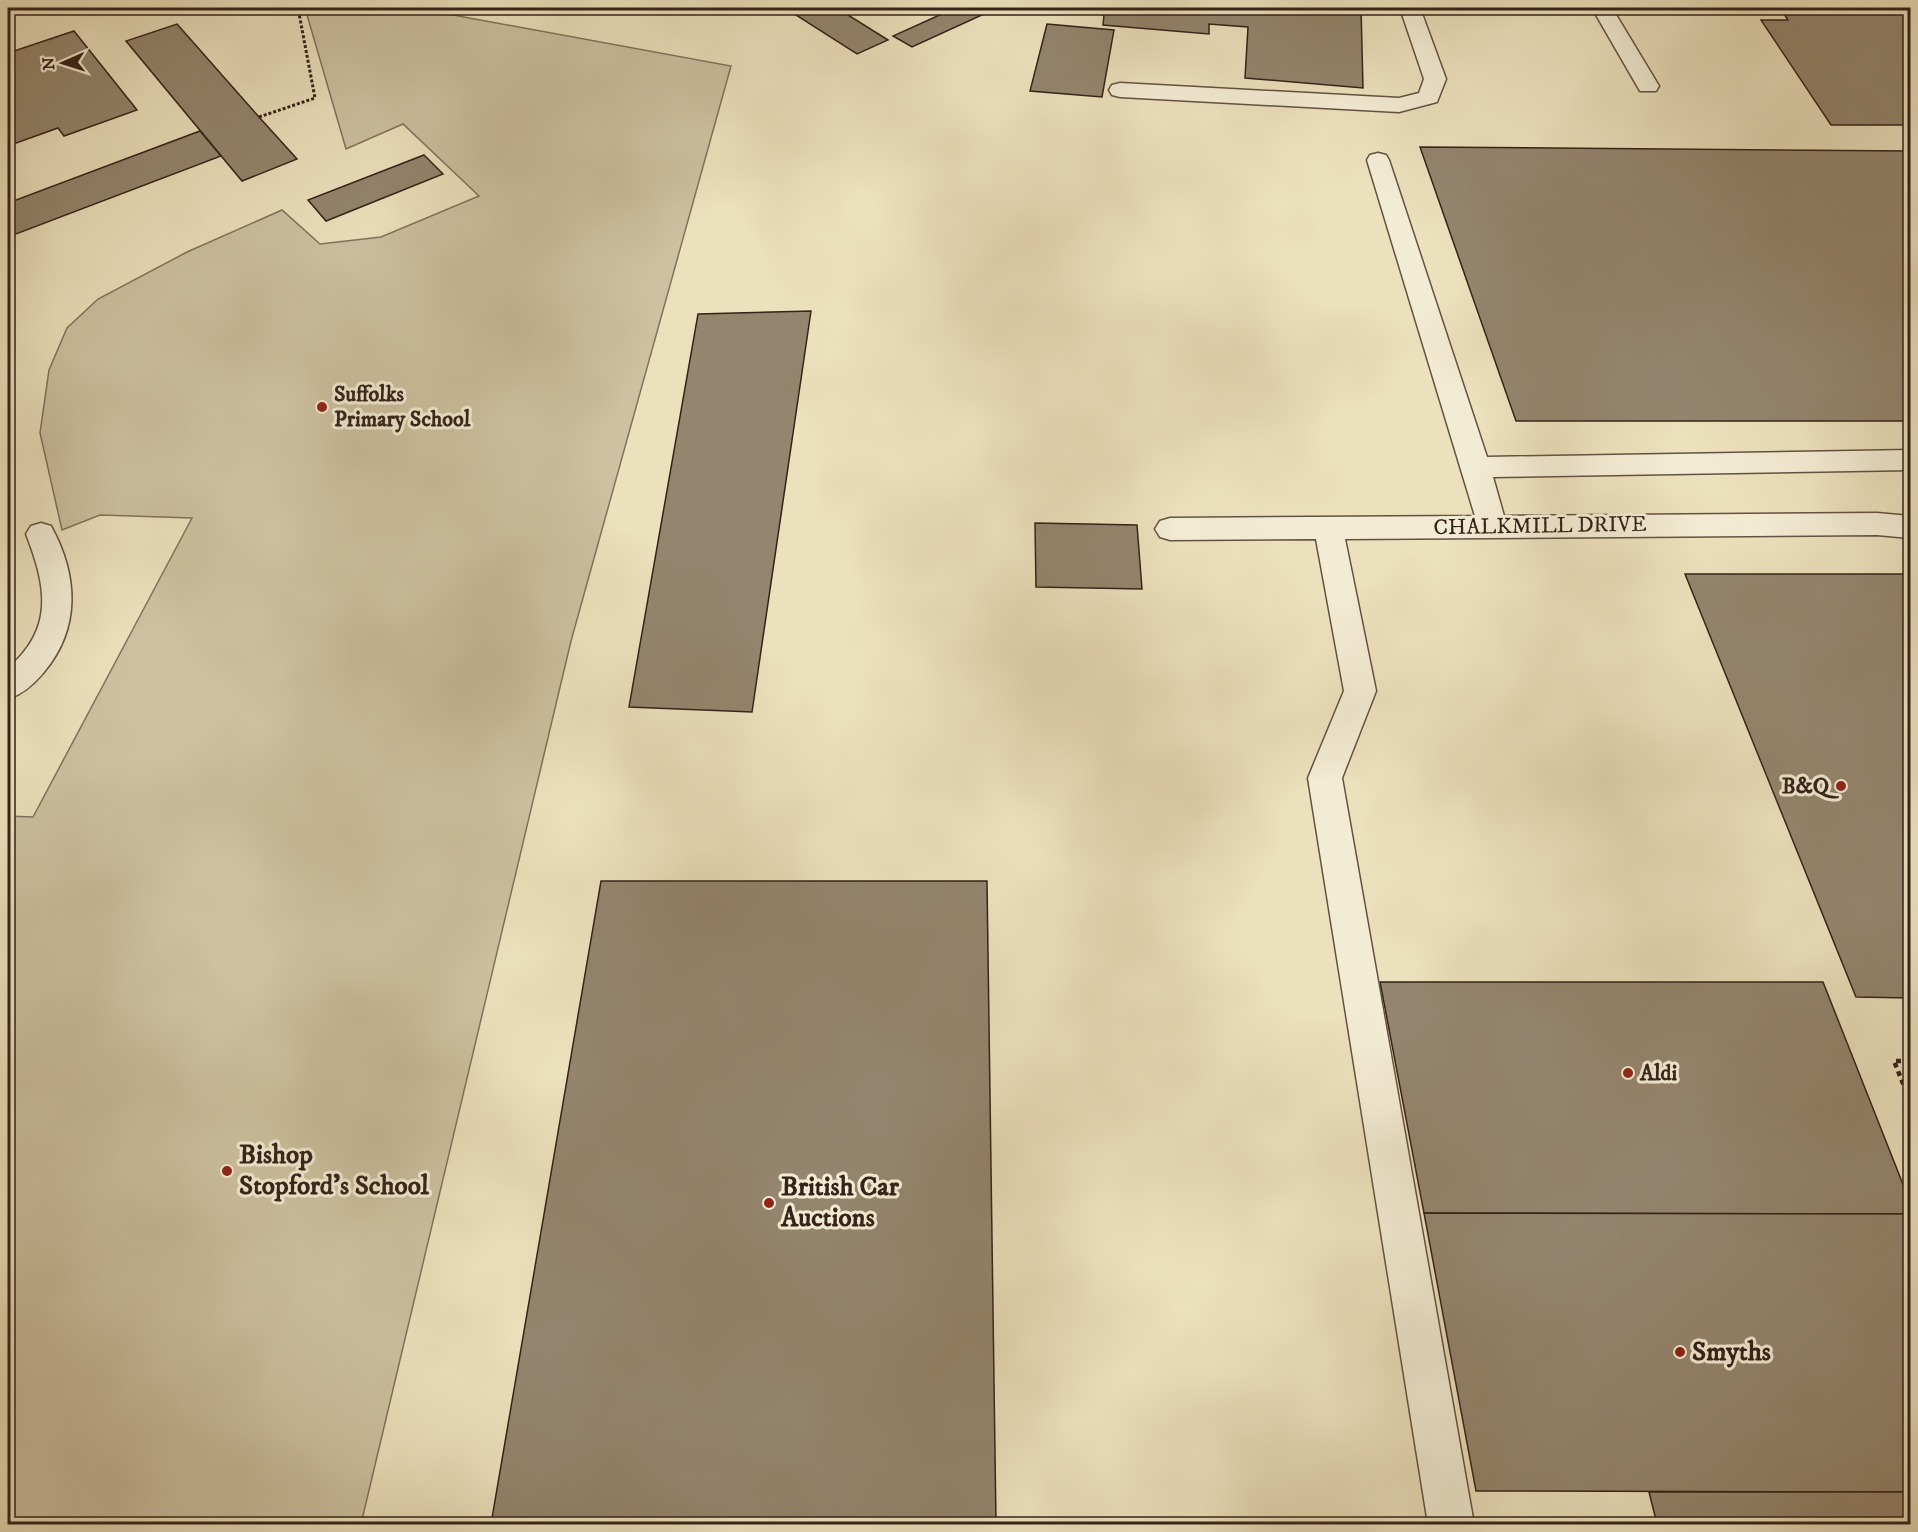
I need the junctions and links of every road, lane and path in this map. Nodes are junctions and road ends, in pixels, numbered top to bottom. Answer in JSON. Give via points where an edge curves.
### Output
{"nodes":[{"id":1,"x":298,"y":8,"type":"edge"},
{"id":2,"x":1410,"y":8,"type":"edge"},
{"id":3,"x":1602,"y":8,"type":"edge"},
{"id":4,"x":1648,"y":86,"type":"dead end"},
{"id":5,"x":1120,"y":90,"type":"dead end"},
{"id":6,"x":259,"y":117,"type":"dead end"},
{"id":7,"x":1378,"y":160,"type":"dead end"},
{"id":8,"x":1911,"y":460,"type":"edge"},
{"id":9,"x":1476,"y":467,"type":"junction"},
{"id":10,"x":1492,"y":526,"type":"junction"},
{"id":11,"x":1911,"y":527,"type":"edge"},
{"id":12,"x":1329,"y":529,"type":"junction"},
{"id":13,"x":1170,"y":530,"type":"dead end"},
{"id":14,"x":41,"y":534,"type":"dead end"},
{"id":15,"x":8,"y":686,"type":"edge"},
{"id":16,"x":1911,"y":1061,"type":"edge"},
{"id":17,"x":1911,"y":1101,"type":"edge"},
{"id":18,"x":1451,"y":1524,"type":"edge"}],
"edges":[{"from":1,"to":6,"type":"path","via":[[315,98]]},
{"from":2,"to":5,"type":"lane","via":[[1435,79],[1429,97],[1399,105]]},
{"from":3,"to":4,"type":"lane"},
{"from":7,"to":9,"type":"lane"},
{"from":8,"to":9,"type":"lane"},
{"from":9,"to":10,"type":"lane"},
{"from":10,"to":11,"type":"lane","name":"CHALKMILL DRIVE"},
{"from":10,"to":12,"type":"lane","name":"CHALKMILL DRIVE"},
{"from":12,"to":13,"type":"lane","name":"CHALKMILL DRIVE"},
{"from":12,"to":18,"type":"lane","via":[[1360,691],[1325,778]]},
{"from":14,"to":15,"type":"lane","via":[[58,581],[55,628],[49,644]]},
{"from":16,"to":17,"type":"path","via":[[1894,1061]]}]}
